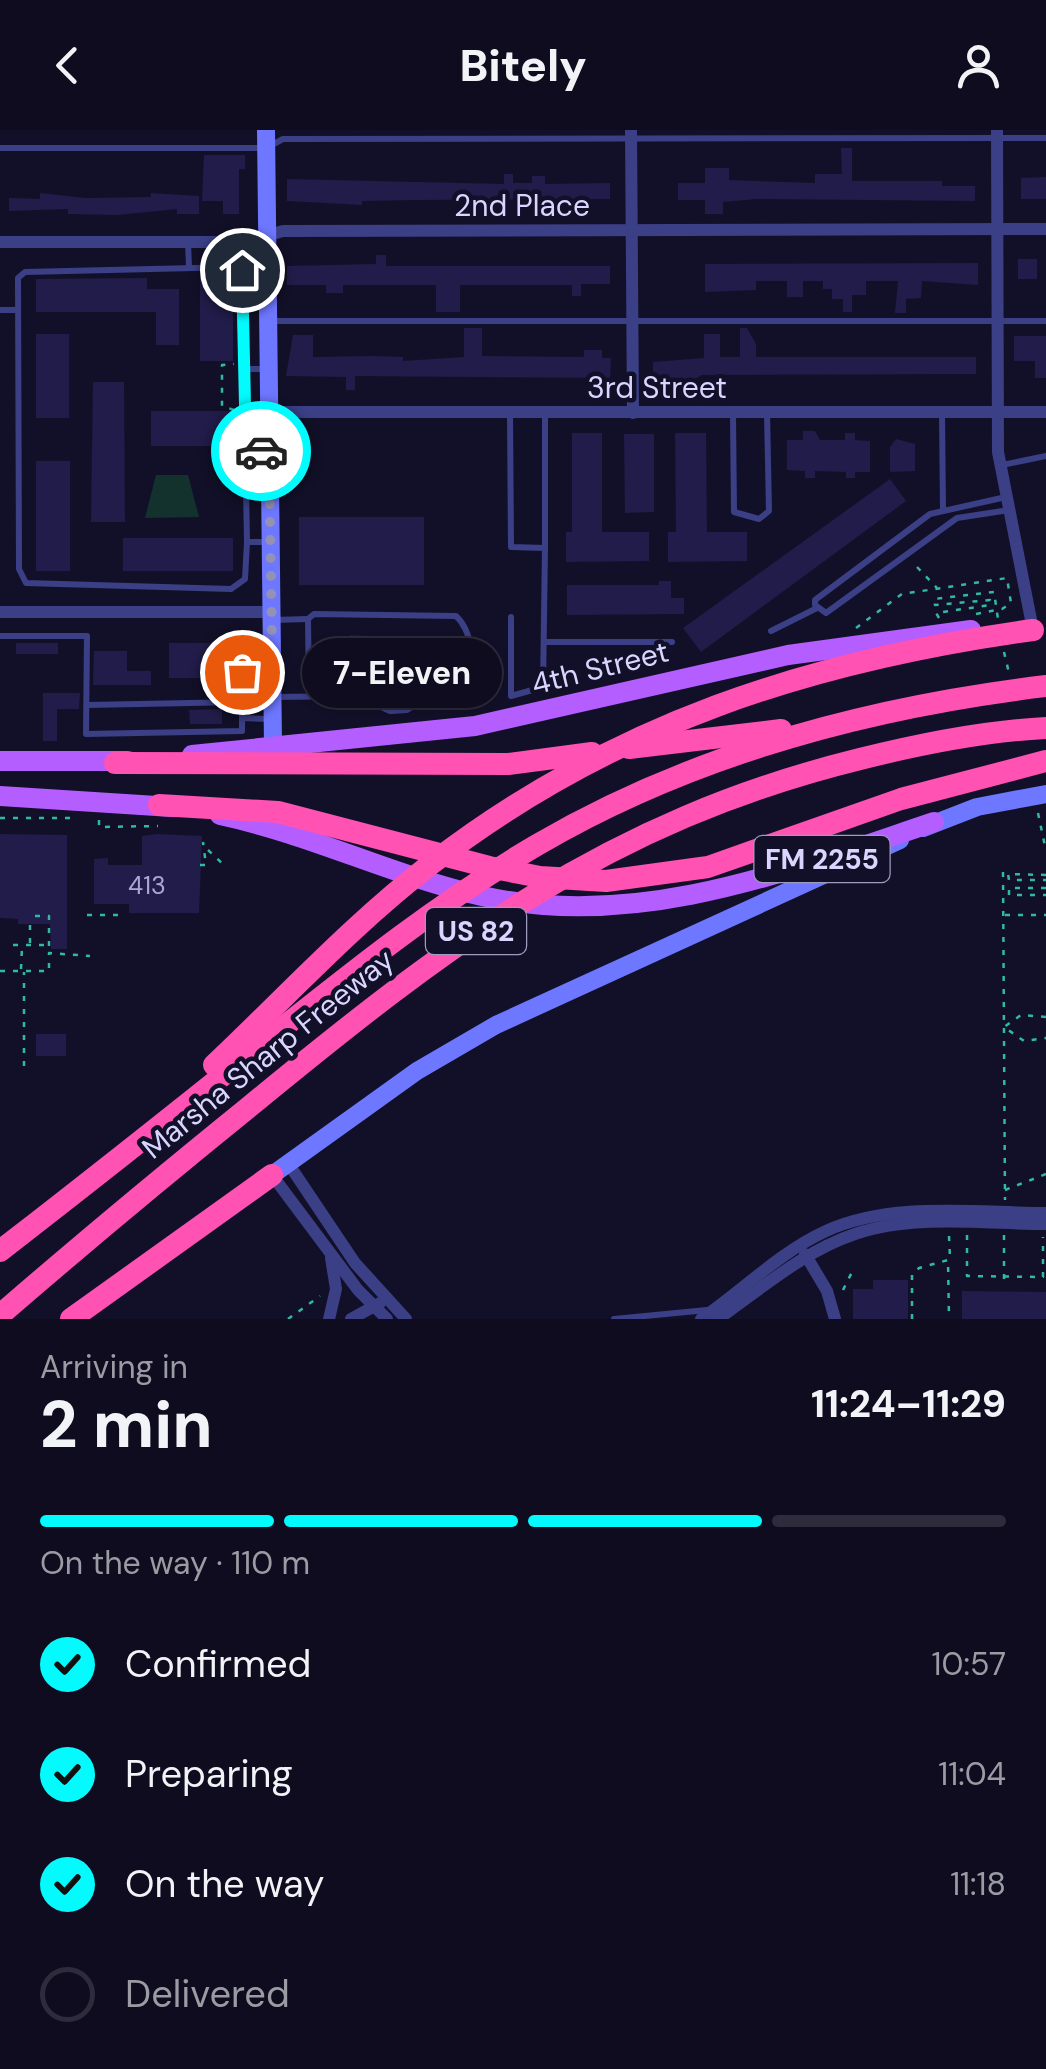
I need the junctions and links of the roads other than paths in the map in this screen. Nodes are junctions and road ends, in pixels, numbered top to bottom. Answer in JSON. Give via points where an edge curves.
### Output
{"nodes":[{"id":1,"x":631,"y":134,"type":"edge"},
{"id":2,"x":997,"y":134,"type":"edge"},
{"id":3,"x":1046,"y":138,"type":"edge"},
{"id":4,"x":266,"y":139,"type":"edge"},
{"id":5,"x":0,"y":148,"type":"edge"},
{"id":6,"x":997,"y":229,"type":"junction"},
{"id":7,"x":1046,"y":229,"type":"edge"},
{"id":8,"x":632,"y":230,"type":"junction"},
{"id":9,"x":267,"y":235,"type":"junction"},
{"id":10,"x":0,"y":242,"type":"edge"},
{"id":11,"x":188,"y":242,"type":"junction"},
{"id":12,"x":188,"y":267,"type":"junction"},
{"id":13,"x":0,"y":310,"type":"edge"},
{"id":14,"x":18,"y":310,"type":"junction"},
{"id":15,"x":268,"y":321,"type":"junction"},
{"id":16,"x":632,"y":321,"type":"junction"},
{"id":17,"x":997,"y":321,"type":"junction"},
{"id":18,"x":1046,"y":321,"type":"edge"},
{"id":19,"x":245,"y":366,"type":"junction"},
{"id":20,"x":268,"y":369,"type":"junction"},
{"id":21,"x":268,"y":412,"type":"junction"},
{"id":22,"x":633,"y":412,"type":"junction"},
{"id":23,"x":733,"y":412,"type":"junction"},
{"id":24,"x":767,"y":412,"type":"junction"},
{"id":25,"x":942,"y":412,"type":"junction"},
{"id":26,"x":997,"y":412,"type":"junction"},
{"id":27,"x":1046,"y":412,"type":"edge"},
{"id":28,"x":510,"y":413,"type":"junction"},
{"id":29,"x":545,"y":413,"type":"junction"},
{"id":30,"x":246,"y":450,"type":"junction"},
{"id":31,"x":269,"y":451,"type":"junction"},
{"id":32,"x":1046,"y":456,"type":"edge"},
{"id":33,"x":1001,"y":465,"type":"junction"},
{"id":34,"x":1008,"y":504,"type":"junction"},
{"id":35,"x":943,"y":510,"type":"junction"},
{"id":36,"x":930,"y":514,"type":"junction"},
{"id":37,"x":940,"y":530,"type":"junction"},
{"id":38,"x":248,"y":542,"type":"junction"},
{"id":39,"x":271,"y":542,"type":"junction"},
{"id":40,"x":545,"y":548,"type":"junction"},
{"id":41,"x":817,"y":608,"type":"junction"},
{"id":42,"x":0,"y":612,"type":"edge"},
{"id":43,"x":272,"y":616,"type":"junction"},
{"id":44,"x":511,"y":617,"type":"dead end"},
{"id":45,"x":308,"y":620,"type":"junction"},
{"id":46,"x":1040,"y":630,"type":"edge"},
{"id":47,"x":771,"y":631,"type":"dead end"},
{"id":48,"x":0,"y":636,"type":"edge"},
{"id":49,"x":272,"y":641,"type":"junction"},
{"id":50,"x":544,"y":642,"type":"junction"},
{"id":51,"x":672,"y":642,"type":"dead end"},
{"id":52,"x":1046,"y":686,"type":"edge"},
{"id":53,"x":386,"y":693,"type":"dead end"},
{"id":54,"x":407,"y":693,"type":"dead end"},
{"id":55,"x":308,"y":696,"type":"junction"},
{"id":56,"x":357,"y":696,"type":"junction"},
{"id":57,"x":273,"y":697,"type":"junction"},
{"id":58,"x":427,"y":698,"type":"junction"},
{"id":59,"x":242,"y":702,"type":"junction"},
{"id":60,"x":86,"y":705,"type":"junction"},
{"id":61,"x":902,"y":707,"type":"junction"},
{"id":62,"x":242,"y":718,"type":"junction"},
{"id":63,"x":273,"y":719,"type":"junction"},
{"id":64,"x":1046,"y":728,"type":"edge"},
{"id":65,"x":274,"y":746,"type":"junction"},
{"id":66,"x":0,"y":761,"type":"edge"},
{"id":67,"x":1046,"y":761,"type":"edge"},
{"id":68,"x":115,"y":763,"type":"junction"},
{"id":69,"x":0,"y":796,"type":"edge"},
{"id":70,"x":1042,"y":803,"type":"edge"},
{"id":71,"x":158,"y":816,"type":"junction"},
{"id":72,"x":934,"y":822,"type":"junction"},
{"id":73,"x":280,"y":1169,"type":"junction"},
{"id":74,"x":91,"y":1181,"type":"junction"},
{"id":75,"x":1046,"y":1214,"type":"edge"},
{"id":76,"x":1044,"y":1229,"type":"edge"},
{"id":77,"x":330,"y":1250,"type":"junction"},
{"id":78,"x":0,"y":1251,"type":"edge"},
{"id":79,"x":803,"y":1252,"type":"junction"},
{"id":80,"x":372,"y":1304,"type":"junction"},
{"id":81,"x":384,"y":1314,"type":"edge"},
{"id":82,"x":716,"y":1314,"type":"edge"},
{"id":83,"x":0,"y":1315,"type":"edge"},
{"id":84,"x":71,"y":1319,"type":"edge"},
{"id":85,"x":329,"y":1319,"type":"edge"},
{"id":86,"x":351,"y":1319,"type":"edge"},
{"id":87,"x":406,"y":1319,"type":"edge"},
{"id":88,"x":614,"y":1319,"type":"edge"},
{"id":89,"x":701,"y":1319,"type":"edge"},
{"id":90,"x":835,"y":1319,"type":"edge"}],
"edges":[{"from":1,"to":2,"type":"lane"},
{"from":1,"to":4,"type":"lane"},
{"from":1,"to":8,"type":"street"},
{"from":2,"to":3,"type":"lane"},
{"from":2,"to":6,"type":"street"},
{"from":4,"to":5,"type":"lane"},
{"from":4,"to":9,"type":"main road"},
{"from":6,"to":7,"type":"street","name":"2nd Place"},
{"from":6,"to":8,"type":"street","name":"2nd Place"},
{"from":6,"to":17,"type":"street"},
{"from":8,"to":9,"type":"street","name":"2nd Place"},
{"from":8,"to":16,"type":"street"},
{"from":9,"to":11,"type":"street","name":"2nd Place"},
{"from":9,"to":15,"type":"main road"},
{"from":10,"to":11,"type":"street","name":"2nd Place"},
{"from":11,"to":12,"type":"lane"},
{"from":12,"to":14,"type":"lane","via":[[32,268],[18,278]]},
{"from":12,"to":19,"type":"lane","via":[[242,270]]},
{"from":13,"to":14,"type":"lane"},
{"from":14,"to":38,"type":"lane","via":[[19,570],[26,584],[231,589],[244,580]]},
{"from":15,"to":16,"type":"lane"},
{"from":15,"to":20,"type":"main road"},
{"from":16,"to":17,"type":"lane"},
{"from":16,"to":22,"type":"street"},
{"from":17,"to":18,"type":"lane"},
{"from":17,"to":26,"type":"street"},
{"from":19,"to":20,"type":"lane"},
{"from":19,"to":30,"type":"lane"},
{"from":20,"to":21,"type":"main road"},
{"from":21,"to":28,"type":"street","name":"3rd Street"},
{"from":21,"to":31,"type":"main road"},
{"from":22,"to":23,"type":"street","name":"3rd Street"},
{"from":22,"to":29,"type":"street","name":"3rd Street"},
{"from":23,"to":24,"type":"street","name":"3rd Street"},
{"from":23,"to":24,"type":"lane","via":[[734,512],[759,519],[769,510]]},
{"from":24,"to":25,"type":"street","name":"3rd Street"},
{"from":25,"to":26,"type":"street","name":"3rd Street"},
{"from":25,"to":35,"type":"lane"},
{"from":26,"to":27,"type":"street","name":"3rd Street"},
{"from":26,"to":33,"type":"street"},
{"from":28,"to":29,"type":"street","name":"3rd Street"},
{"from":28,"to":40,"type":"lane","via":[[511,547]]},
{"from":29,"to":40,"type":"lane"},
{"from":30,"to":31,"type":"lane"},
{"from":30,"to":38,"type":"lane"},
{"from":31,"to":39,"type":"main road"},
{"from":32,"to":33,"type":"lane"},
{"from":33,"to":34,"type":"street"},
{"from":34,"to":35,"type":"lane"},
{"from":34,"to":37,"type":"lane","via":[[956,518]]},
{"from":34,"to":46,"type":"street"},
{"from":35,"to":36,"type":"lane"},
{"from":36,"to":37,"type":"lane"},
{"from":36,"to":41,"type":"lane","via":[[815,600]]},
{"from":37,"to":41,"type":"lane","via":[[826,613]]},
{"from":38,"to":39,"type":"lane"},
{"from":39,"to":43,"type":"main road"},
{"from":40,"to":50,"type":"lane"},
{"from":41,"to":47,"type":"lane"},
{"from":42,"to":43,"type":"street"},
{"from":43,"to":45,"type":"lane"},
{"from":43,"to":49,"type":"main road"},
{"from":44,"to":50,"type":"lane","via":[[511,696],[543,687]]},
{"from":45,"to":55,"type":"lane"},
{"from":45,"to":58,"type":"lane","via":[[314,614],[456,616],[470,637],[467,685],[458,694]]},
{"from":46,"to":65,"type":"main road","name":"4th Street","via":[[867,642],[475,726]]},
{"from":46,"to":74,"type":"highway","via":[[890,654],[738,695],[587,761],[428,866]]},
{"from":48,"to":60,"type":"lane","via":[[87,636]]},
{"from":49,"to":57,"type":"main road"},
{"from":49,"to":59,"type":"lane","via":[[242,641]]},
{"from":50,"to":51,"type":"lane"},
{"from":52,"to":61,"type":"highway","name":"Marsha Sharp Freeway","number":"US 82"},
{"from":53,"to":56,"type":"lane"},
{"from":54,"to":58,"type":"lane"},
{"from":55,"to":56,"type":"lane"},
{"from":55,"to":57,"type":"lane"},
{"from":56,"to":58,"type":"lane","via":[[390,711]]},
{"from":57,"to":63,"type":"main road"},
{"from":59,"to":60,"type":"lane"},
{"from":59,"to":62,"type":"lane"},
{"from":60,"to":62,"type":"lane","via":[[86,734],[242,731]]},
{"from":61,"to":68,"type":"highway","via":[[779,731],[508,764]]},
{"from":61,"to":74,"type":"highway","name":"Marsha Sharp Freeway","number":"US 82","via":[[723,759],[539,843],[370,958]]},
{"from":62,"to":63,"type":"lane"},
{"from":63,"to":65,"type":"main road"},
{"from":64,"to":83,"type":"highway","name":"Marsha Sharp Freeway","number":"US 82","via":[[908,746],[810,771],[716,802],[542,886],[382,998]]},
{"from":65,"to":68,"type":"main road","name":"4th Street"},
{"from":66,"to":68,"type":"main road","name":"4th Street"},
{"from":67,"to":71,"type":"highway","via":[[902,799],[708,867],[606,880],[540,877],[278,812]]},
{"from":69,"to":71,"type":"main road","number":"FM 2255"},
{"from":70,"to":72,"type":"main road","via":[[978,807]]},
{"from":71,"to":72,"type":"main road","number":"FM 2255","via":[[224,816],[481,896],[617,905],[709,892]]},
{"from":72,"to":73,"type":"main road","via":[[496,1026],[417,1071]]},
{"from":73,"to":77,"type":"street"},
{"from":73,"to":81,"type":"street"},
{"from":73,"to":84,"type":"highway"},
{"from":74,"to":78,"type":"highway","name":"Marsha Sharp Freeway","number":"US 82"},
{"from":75,"to":79,"type":"street","via":[[885,1216],[826,1231]]},
{"from":76,"to":79,"type":"street","via":[[884,1227]]},
{"from":77,"to":80,"type":"street"},
{"from":77,"to":85,"type":"street","via":[[336,1289]]},
{"from":79,"to":82,"type":"street"},
{"from":79,"to":90,"type":"street"},
{"from":80,"to":81,"type":"street"},
{"from":80,"to":86,"type":"street"},
{"from":81,"to":87,"type":"street"},
{"from":82,"to":88,"type":"lane"},
{"from":82,"to":89,"type":"street"}]}
